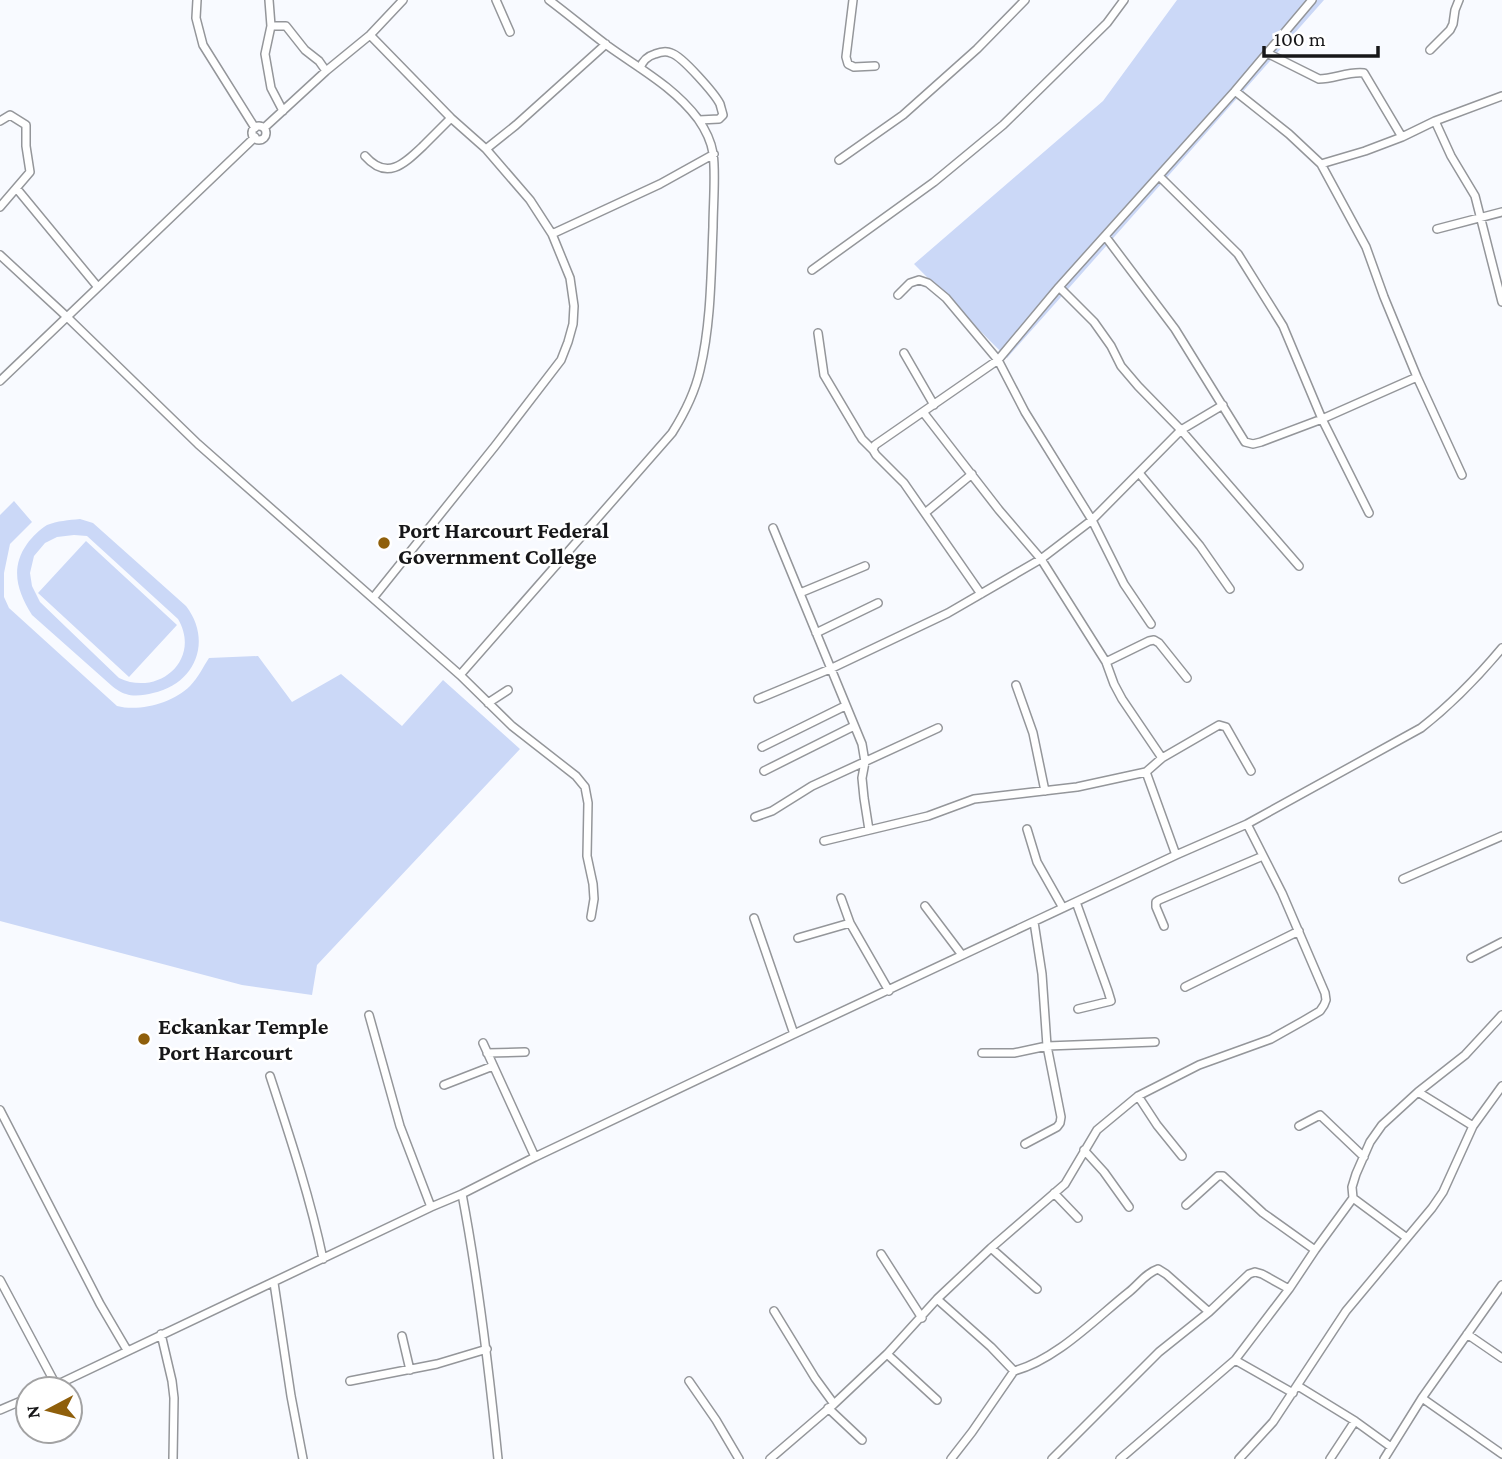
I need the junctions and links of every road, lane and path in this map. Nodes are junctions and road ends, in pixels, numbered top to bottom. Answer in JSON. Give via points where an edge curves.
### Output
{"nodes":[{"id":1,"x":197,"y":0,"type":"edge"},
{"id":2,"x":269,"y":0,"type":"edge"},
{"id":3,"x":402,"y":0,"type":"edge"},
{"id":4,"x":496,"y":0,"type":"edge"},
{"id":5,"x":549,"y":0,"type":"edge"},
{"id":6,"x":853,"y":0,"type":"edge"},
{"id":7,"x":1025,"y":0,"type":"edge"},
{"id":8,"x":1124,"y":0,"type":"edge"},
{"id":9,"x":1312,"y":0,"type":"edge"},
{"id":10,"x":1460,"y":0,"type":"edge"},
{"id":11,"x":271,"y":26,"type":"junction"},
{"id":12,"x":510,"y":32,"type":"dead end"},
{"id":13,"x":370,"y":35,"type":"junction"},
{"id":14,"x":606,"y":44,"type":"junction"},
{"id":15,"x":1430,"y":50,"type":"dead end"},
{"id":16,"x":1267,"y":53,"type":"junction"},
{"id":17,"x":875,"y":66,"type":"dead end"},
{"id":18,"x":640,"y":68,"type":"junction"},
{"id":19,"x":326,"y":71,"type":"junction"},
{"id":20,"x":1235,"y":90,"type":"junction"},
{"id":21,"x":1502,"y":96,"type":"edge"},
{"id":22,"x":283,"y":111,"type":"junction"},
{"id":23,"x":451,"y":118,"type":"junction"},
{"id":24,"x":699,"y":120,"type":"junction"},
{"id":25,"x":0,"y":121,"type":"edge"},
{"id":26,"x":1435,"y":121,"type":"junction"},
{"id":27,"x":255,"y":128,"type":"junction"},
{"id":28,"x":264,"y":128,"type":"junction"},
{"id":29,"x":255,"y":137,"type":"junction"},
{"id":30,"x":1402,"y":137,"type":"junction"},
{"id":31,"x":486,"y":149,"type":"junction"},
{"id":32,"x":714,"y":154,"type":"junction"},
{"id":33,"x":365,"y":156,"type":"dead end"},
{"id":34,"x":839,"y":160,"type":"dead end"},
{"id":35,"x":1321,"y":164,"type":"junction"},
{"id":36,"x":1159,"y":176,"type":"junction"},
{"id":37,"x":16,"y":189,"type":"junction"},
{"id":38,"x":0,"y":207,"type":"edge"},
{"id":39,"x":1502,"y":212,"type":"edge"},
{"id":40,"x":1481,"y":217,"type":"junction"},
{"id":41,"x":1437,"y":229,"type":"dead end"},
{"id":42,"x":552,"y":234,"type":"junction"},
{"id":43,"x":1105,"y":236,"type":"junction"},
{"id":44,"x":0,"y":255,"type":"edge"},
{"id":45,"x":812,"y":270,"type":"dead end"},
{"id":46,"x":97,"y":286,"type":"junction"},
{"id":47,"x":1059,"y":287,"type":"junction"},
{"id":48,"x":898,"y":295,"type":"dead end"},
{"id":49,"x":1502,"y":302,"type":"edge"},
{"id":50,"x":66,"y":316,"type":"junction"},
{"id":51,"x":818,"y":333,"type":"dead end"},
{"id":52,"x":904,"y":353,"type":"dead end"},
{"id":53,"x":998,"y":360,"type":"junction"},
{"id":54,"x":1417,"y":377,"type":"junction"},
{"id":55,"x":0,"y":381,"type":"edge"},
{"id":56,"x":934,"y":405,"type":"junction"},
{"id":57,"x":1223,"y":405,"type":"junction"},
{"id":58,"x":923,"y":412,"type":"junction"},
{"id":59,"x":1322,"y":419,"type":"junction"},
{"id":60,"x":1181,"y":430,"type":"junction"},
{"id":61,"x":873,"y":450,"type":"junction"},
{"id":62,"x":1139,"y":473,"type":"junction"},
{"id":63,"x":972,"y":474,"type":"junction"},
{"id":64,"x":1462,"y":475,"type":"dead end"},
{"id":65,"x":925,"y":513,"type":"junction"},
{"id":66,"x":1369,"y":513,"type":"dead end"},
{"id":67,"x":1092,"y":520,"type":"junction"},
{"id":68,"x":773,"y":528,"type":"dead end"},
{"id":69,"x":1041,"y":559,"type":"junction"},
{"id":70,"x":865,"y":566,"type":"dead end"},
{"id":71,"x":1299,"y":566,"type":"dead end"},
{"id":72,"x":1230,"y":589,"type":"dead end"},
{"id":73,"x":800,"y":593,"type":"junction"},
{"id":74,"x":981,"y":594,"type":"junction"},
{"id":75,"x":373,"y":598,"type":"junction"},
{"id":76,"x":878,"y":603,"type":"dead end"},
{"id":77,"x":1151,"y":624,"type":"dead end"},
{"id":78,"x":816,"y":633,"type":"junction"},
{"id":79,"x":1502,"y":648,"type":"edge"},
{"id":80,"x":1106,"y":662,"type":"junction"},
{"id":81,"x":830,"y":668,"type":"junction"},
{"id":82,"x":460,"y":676,"type":"junction"},
{"id":83,"x":1187,"y":678,"type":"dead end"},
{"id":84,"x":1016,"y":684,"type":"dead end"},
{"id":85,"x":508,"y":690,"type":"dead end"},
{"id":86,"x":758,"y":699,"type":"dead end"},
{"id":87,"x":488,"y":703,"type":"junction"},
{"id":88,"x":845,"y":706,"type":"junction"},
{"id":89,"x":854,"y":726,"type":"junction"},
{"id":90,"x":938,"y":728,"type":"dead end"},
{"id":91,"x":762,"y":747,"type":"dead end"},
{"id":92,"x":1162,"y":758,"type":"junction"},
{"id":93,"x":865,"y":762,"type":"junction"},
{"id":94,"x":764,"y":771,"type":"dead end"},
{"id":95,"x":1251,"y":771,"type":"dead end"},
{"id":96,"x":1146,"y":772,"type":"junction"},
{"id":97,"x":1045,"y":791,"type":"junction"},
{"id":98,"x":755,"y":817,"type":"dead end"},
{"id":99,"x":1247,"y":824,"type":"junction"},
{"id":100,"x":1027,"y":829,"type":"dead end"},
{"id":101,"x":869,"y":830,"type":"junction"},
{"id":102,"x":1502,"y":836,"type":"edge"},
{"id":103,"x":824,"y":841,"type":"dead end"},
{"id":104,"x":1176,"y":855,"type":"junction"},
{"id":105,"x":1263,"y":856,"type":"junction"},
{"id":106,"x":1403,"y":879,"type":"dead end"},
{"id":107,"x":841,"y":898,"type":"dead end"},
{"id":108,"x":1076,"y":902,"type":"junction"},
{"id":109,"x":925,"y":906,"type":"dead end"},
{"id":110,"x":1063,"y":908,"type":"junction"},
{"id":111,"x":591,"y":917,"type":"dead end"},
{"id":112,"x":754,"y":918,"type":"dead end"},
{"id":113,"x":1034,"y":922,"type":"junction"},
{"id":114,"x":850,"y":923,"type":"junction"},
{"id":115,"x":1164,"y":926,"type":"dead end"},
{"id":116,"x":1299,"y":931,"type":"junction"},
{"id":117,"x":797,"y":938,"type":"dead end"},
{"id":118,"x":1502,"y":942,"type":"edge"},
{"id":119,"x":962,"y":955,"type":"junction"},
{"id":120,"x":1471,"y":958,"type":"dead end"},
{"id":121,"x":1185,"y":987,"type":"dead end"},
{"id":122,"x":889,"y":990,"type":"junction"},
{"id":123,"x":1078,"y":1009,"type":"dead end"},
{"id":124,"x":369,"y":1016,"type":"dead end"},
{"id":125,"x":1500,"y":1020,"type":"edge"},
{"id":126,"x":794,"y":1034,"type":"junction"},
{"id":127,"x":1155,"y":1042,"type":"dead end"},
{"id":128,"x":483,"y":1043,"type":"dead end"},
{"id":129,"x":1047,"y":1046,"type":"junction"},
{"id":130,"x":525,"y":1052,"type":"dead end"},
{"id":131,"x":487,"y":1053,"type":"junction"},
{"id":132,"x":982,"y":1054,"type":"dead end"},
{"id":133,"x":493,"y":1066,"type":"junction"},
{"id":134,"x":270,"y":1076,"type":"dead end"},
{"id":135,"x":444,"y":1085,"type":"dead end"},
{"id":136,"x":1502,"y":1086,"type":"edge"},
{"id":137,"x":1418,"y":1092,"type":"junction"},
{"id":138,"x":1138,"y":1096,"type":"junction"},
{"id":139,"x":0,"y":1110,"type":"edge"},
{"id":140,"x":1300,"y":1126,"type":"dead end"},
{"id":141,"x":1474,"y":1126,"type":"junction"},
{"id":142,"x":1025,"y":1144,"type":"dead end"},
{"id":143,"x":1084,"y":1150,"type":"junction"},
{"id":144,"x":1182,"y":1156,"type":"dead end"},
{"id":145,"x":535,"y":1157,"type":"junction"},
{"id":146,"x":1364,"y":1157,"type":"junction"},
{"id":147,"x":1054,"y":1193,"type":"junction"},
{"id":148,"x":462,"y":1194,"type":"junction"},
{"id":149,"x":1353,"y":1198,"type":"junction"},
{"id":150,"x":1186,"y":1205,"type":"dead end"},
{"id":151,"x":431,"y":1207,"type":"junction"},
{"id":152,"x":1129,"y":1207,"type":"dead end"},
{"id":153,"x":1078,"y":1219,"type":"dead end"},
{"id":154,"x":1407,"y":1238,"type":"junction"},
{"id":155,"x":991,"y":1248,"type":"junction"},
{"id":156,"x":1315,"y":1250,"type":"junction"},
{"id":157,"x":881,"y":1254,"type":"dead end"},
{"id":158,"x":323,"y":1259,"type":"junction"},
{"id":159,"x":0,"y":1280,"type":"edge"},
{"id":160,"x":274,"y":1283,"type":"junction"},
{"id":161,"x":1502,"y":1285,"type":"edge"},
{"id":162,"x":1037,"y":1289,"type":"dead end"},
{"id":163,"x":1289,"y":1289,"type":"junction"},
{"id":164,"x":937,"y":1299,"type":"junction"},
{"id":165,"x":774,"y":1311,"type":"dead end"},
{"id":166,"x":1209,"y":1312,"type":"junction"},
{"id":167,"x":922,"y":1318,"type":"junction"},
{"id":168,"x":161,"y":1334,"type":"junction"},
{"id":169,"x":1467,"y":1334,"type":"junction"},
{"id":170,"x":402,"y":1336,"type":"dead end"},
{"id":171,"x":487,"y":1349,"type":"junction"},
{"id":172,"x":127,"y":1350,"type":"junction"},
{"id":173,"x":887,"y":1354,"type":"junction"},
{"id":174,"x":1502,"y":1358,"type":"edge"},
{"id":175,"x":1236,"y":1360,"type":"junction"},
{"id":176,"x":410,"y":1370,"type":"junction"},
{"id":177,"x":1014,"y":1371,"type":"junction"},
{"id":178,"x":51,"y":1375,"type":"edge"},
{"id":179,"x":76,"y":1375,"type":"edge"},
{"id":180,"x":350,"y":1381,"type":"dead end"},
{"id":181,"x":689,"y":1381,"type":"dead end"},
{"id":182,"x":1296,"y":1389,"type":"junction"},
{"id":183,"x":1422,"y":1398,"type":"junction"},
{"id":184,"x":937,"y":1400,"type":"dead end"},
{"id":185,"x":831,"y":1406,"type":"junction"},
{"id":186,"x":1355,"y":1421,"type":"junction"},
{"id":187,"x":862,"y":1440,"type":"dead end"},
{"id":188,"x":1391,"y":1447,"type":"junction"},
{"id":189,"x":1502,"y":1454,"type":"edge"},
{"id":190,"x":173,"y":1459,"type":"edge"},
{"id":191,"x":303,"y":1459,"type":"edge"},
{"id":192,"x":498,"y":1459,"type":"edge"},
{"id":193,"x":739,"y":1459,"type":"edge"},
{"id":194,"x":770,"y":1459,"type":"edge"},
{"id":195,"x":951,"y":1459,"type":"edge"},
{"id":196,"x":1052,"y":1459,"type":"edge"},
{"id":197,"x":1120,"y":1459,"type":"edge"},
{"id":198,"x":1239,"y":1459,"type":"edge"},
{"id":199,"x":1330,"y":1459,"type":"edge"},
{"id":200,"x":1384,"y":1459,"type":"edge"}],
"edges":[{"from":1,"to":27,"type":"street","via":[[203,45]]},
{"from":2,"to":11,"type":"street"},
{"from":3,"to":13,"type":"street"},
{"from":4,"to":12,"type":"street"},
{"from":5,"to":14,"type":"street"},
{"from":6,"to":17,"type":"street","via":[[848,64]]},
{"from":7,"to":34,"type":"street","via":[[902,115]]},
{"from":8,"to":45,"type":"street","via":[[1098,33],[972,152]]},
{"from":9,"to":16,"type":"street"},
{"from":10,"to":15,"type":"street","via":[[1450,30]]},
{"from":11,"to":19,"type":"street","via":[[286,26]]},
{"from":11,"to":22,"type":"street","via":[[265,54],[271,88]]},
{"from":13,"to":19,"type":"street"},
{"from":13,"to":23,"type":"street"},
{"from":14,"to":18,"type":"street"},
{"from":14,"to":31,"type":"street"},
{"from":16,"to":20,"type":"street"},
{"from":16,"to":30,"type":"street","via":[[1319,79],[1364,73]]},
{"from":18,"to":24,"type":"street","via":[[667,86]]},
{"from":18,"to":24,"type":"street","via":[[659,52],[680,58],[720,104],[723,115],[719,120]]},
{"from":19,"to":22,"type":"street"},
{"from":20,"to":35,"type":"street"},
{"from":20,"to":36,"type":"street"},
{"from":21,"to":26,"type":"street"},
{"from":22,"to":28,"type":"street"},
{"from":23,"to":31,"type":"street"},
{"from":23,"to":33,"type":"street","via":[[405,164],[381,167]]},
{"from":24,"to":32,"type":"street"},
{"from":25,"to":37,"type":"street","via":[[10,115],[26,125],[30,172]]},
{"from":26,"to":30,"type":"street"},
{"from":26,"to":40,"type":"street","via":[[1475,196]]},
{"from":27,"to":28,"type":"street"},
{"from":27,"to":29,"type":"street"},
{"from":28,"to":29,"type":"street","via":[[264,138]]},
{"from":29,"to":46,"type":"street"},
{"from":30,"to":35,"type":"street"},
{"from":31,"to":42,"type":"street"},
{"from":32,"to":42,"type":"street"},
{"from":32,"to":82,"type":"street","via":[[705,344],[680,421]]},
{"from":35,"to":54,"type":"street","via":[[1366,247]]},
{"from":36,"to":43,"type":"street"},
{"from":36,"to":59,"type":"street","via":[[1238,254],[1283,326]]},
{"from":37,"to":38,"type":"street"},
{"from":37,"to":46,"type":"street"},
{"from":39,"to":40,"type":"street"},
{"from":40,"to":41,"type":"street"},
{"from":40,"to":49,"type":"street"},
{"from":42,"to":75,"type":"street","via":[[570,278],[574,306],[561,360]]},
{"from":43,"to":47,"type":"street"},
{"from":43,"to":57,"type":"street","via":[[1175,329]]},
{"from":44,"to":50,"type":"street"},
{"from":46,"to":50,"type":"street"},
{"from":47,"to":53,"type":"street"},
{"from":47,"to":60,"type":"street","via":[[1094,322],[1129,376]]},
{"from":48,"to":53,"type":"street","via":[[910,283],[928,283]]},
{"from":50,"to":55,"type":"street"},
{"from":50,"to":75,"type":"street","via":[[198,444]]},
{"from":51,"to":61,"type":"street","via":[[824,375]]},
{"from":52,"to":56,"type":"street"},
{"from":53,"to":56,"type":"street"},
{"from":53,"to":67,"type":"street"},
{"from":54,"to":59,"type":"street"},
{"from":54,"to":64,"type":"street"},
{"from":56,"to":58,"type":"street"},
{"from":57,"to":59,"type":"street","via":[[1245,442],[1253,444]]},
{"from":57,"to":60,"type":"street"},
{"from":58,"to":61,"type":"street"},
{"from":58,"to":63,"type":"street"},
{"from":59,"to":66,"type":"street"},
{"from":60,"to":62,"type":"street"},
{"from":60,"to":71,"type":"street"},
{"from":61,"to":65,"type":"street"},
{"from":62,"to":67,"type":"street"},
{"from":62,"to":72,"type":"street"},
{"from":63,"to":65,"type":"street"},
{"from":63,"to":69,"type":"street"},
{"from":65,"to":74,"type":"street"},
{"from":67,"to":69,"type":"street"},
{"from":67,"to":77,"type":"street","via":[[1124,584]]},
{"from":68,"to":73,"type":"street"},
{"from":69,"to":74,"type":"street"},
{"from":69,"to":80,"type":"street"},
{"from":70,"to":73,"type":"street"},
{"from":73,"to":78,"type":"street"},
{"from":74,"to":81,"type":"street"},
{"from":75,"to":82,"type":"street"},
{"from":76,"to":78,"type":"street"},
{"from":78,"to":81,"type":"street"},
{"from":79,"to":99,"type":"street","via":[[1474,682],[1421,728]]},
{"from":80,"to":83,"type":"street","via":[[1154,640]]},
{"from":80,"to":92,"type":"street","via":[[1122,699]]},
{"from":81,"to":86,"type":"street"},
{"from":81,"to":88,"type":"street"},
{"from":82,"to":87,"type":"street"},
{"from":84,"to":97,"type":"street","via":[[1033,733]]},
{"from":85,"to":87,"type":"street"},
{"from":87,"to":111,"type":"street","via":[[586,787],[587,856],[594,899]]},
{"from":88,"to":89,"type":"street"},
{"from":88,"to":91,"type":"street"},
{"from":89,"to":93,"type":"street"},
{"from":89,"to":94,"type":"street"},
{"from":90,"to":93,"type":"street"},
{"from":92,"to":95,"type":"street","via":[[1223,725]]},
{"from":92,"to":96,"type":"street"},
{"from":93,"to":98,"type":"street"},
{"from":93,"to":101,"type":"street","via":[[862,778]]},
{"from":96,"to":97,"type":"street"},
{"from":96,"to":104,"type":"street"},
{"from":97,"to":101,"type":"street","via":[[974,799]]},
{"from":99,"to":104,"type":"street"},
{"from":99,"to":105,"type":"street"},
{"from":100,"to":110,"type":"street","via":[[1037,862]]},
{"from":101,"to":103,"type":"street"},
{"from":102,"to":106,"type":"street"},
{"from":104,"to":108,"type":"street"},
{"from":105,"to":115,"type":"street","via":[[1156,902]]},
{"from":105,"to":116,"type":"street"},
{"from":107,"to":114,"type":"street"},
{"from":108,"to":110,"type":"street"},
{"from":108,"to":123,"type":"street","via":[[1111,1000]]},
{"from":109,"to":119,"type":"street"},
{"from":110,"to":113,"type":"street"},
{"from":112,"to":126,"type":"street"},
{"from":113,"to":119,"type":"street"},
{"from":113,"to":129,"type":"street"},
{"from":114,"to":117,"type":"street"},
{"from":114,"to":122,"type":"street"},
{"from":116,"to":121,"type":"street"},
{"from":116,"to":138,"type":"street","via":[[1325,993],[1320,1011],[1271,1038],[1199,1065]]},
{"from":118,"to":120,"type":"street"},
{"from":119,"to":122,"type":"street"},
{"from":122,"to":126,"type":"street"},
{"from":124,"to":151,"type":"street","via":[[397,1115]]},
{"from":125,"to":137,"type":"street"},
{"from":126,"to":145,"type":"street"},
{"from":127,"to":129,"type":"street"},
{"from":128,"to":131,"type":"street"},
{"from":129,"to":132,"type":"street"},
{"from":129,"to":142,"type":"street","via":[[1060,1123]]},
{"from":130,"to":131,"type":"street"},
{"from":131,"to":133,"type":"street"},
{"from":133,"to":135,"type":"street"},
{"from":133,"to":145,"type":"street"},
{"from":134,"to":158,"type":"street"},
{"from":136,"to":141,"type":"street"},
{"from":137,"to":141,"type":"street"},
{"from":137,"to":146,"type":"street","via":[[1382,1125]]},
{"from":138,"to":143,"type":"street","via":[[1097,1130]]},
{"from":138,"to":144,"type":"street"},
{"from":139,"to":172,"type":"street"},
{"from":140,"to":146,"type":"street","via":[[1320,1115]]},
{"from":141,"to":154,"type":"street","via":[[1443,1192]]},
{"from":143,"to":147,"type":"street","via":[[1065,1184]]},
{"from":143,"to":152,"type":"street"},
{"from":145,"to":148,"type":"street"},
{"from":146,"to":149,"type":"street","via":[[1352,1187]]},
{"from":147,"to":153,"type":"street"},
{"from":147,"to":155,"type":"street"},
{"from":148,"to":151,"type":"street"},
{"from":148,"to":171,"type":"street"},
{"from":149,"to":154,"type":"street"},
{"from":149,"to":156,"type":"street"},
{"from":150,"to":156,"type":"street","via":[[1218,1175],[1223,1176],[1263,1213]]},
{"from":151,"to":158,"type":"street"},
{"from":154,"to":182,"type":"street","via":[[1346,1311]]},
{"from":155,"to":162,"type":"street"},
{"from":155,"to":164,"type":"street"},
{"from":156,"to":163,"type":"street"},
{"from":157,"to":167,"type":"street"},
{"from":158,"to":160,"type":"street"},
{"from":159,"to":178,"type":"street"},
{"from":160,"to":168,"type":"street"},
{"from":160,"to":191,"type":"street"},
{"from":161,"to":169,"type":"street"},
{"from":163,"to":166,"type":"street","via":[[1255,1272]]},
{"from":163,"to":175,"type":"street"},
{"from":164,"to":167,"type":"street"},
{"from":164,"to":177,"type":"street"},
{"from":165,"to":185,"type":"street"},
{"from":166,"to":177,"type":"street","via":[[1158,1269],[1151,1271],[1056,1350]]},
{"from":166,"to":196,"type":"street","via":[[1159,1352]]},
{"from":167,"to":173,"type":"street"},
{"from":168,"to":172,"type":"street"},
{"from":168,"to":190,"type":"street","via":[[174,1398]]},
{"from":169,"to":174,"type":"street"},
{"from":169,"to":183,"type":"street"},
{"from":170,"to":176,"type":"street"},
{"from":171,"to":176,"type":"street"},
{"from":171,"to":192,"type":"street"},
{"from":172,"to":179,"type":"street"},
{"from":173,"to":184,"type":"street"},
{"from":173,"to":185,"type":"street"},
{"from":175,"to":182,"type":"street"},
{"from":175,"to":197,"type":"street"},
{"from":176,"to":180,"type":"street"},
{"from":177,"to":195,"type":"street"},
{"from":181,"to":193,"type":"street"},
{"from":182,"to":186,"type":"street"},
{"from":182,"to":198,"type":"street"},
{"from":183,"to":188,"type":"street"},
{"from":183,"to":189,"type":"street"},
{"from":185,"to":187,"type":"street"},
{"from":185,"to":194,"type":"street"},
{"from":186,"to":188,"type":"street"},
{"from":186,"to":199,"type":"street"},
{"from":188,"to":200,"type":"street"}]}
